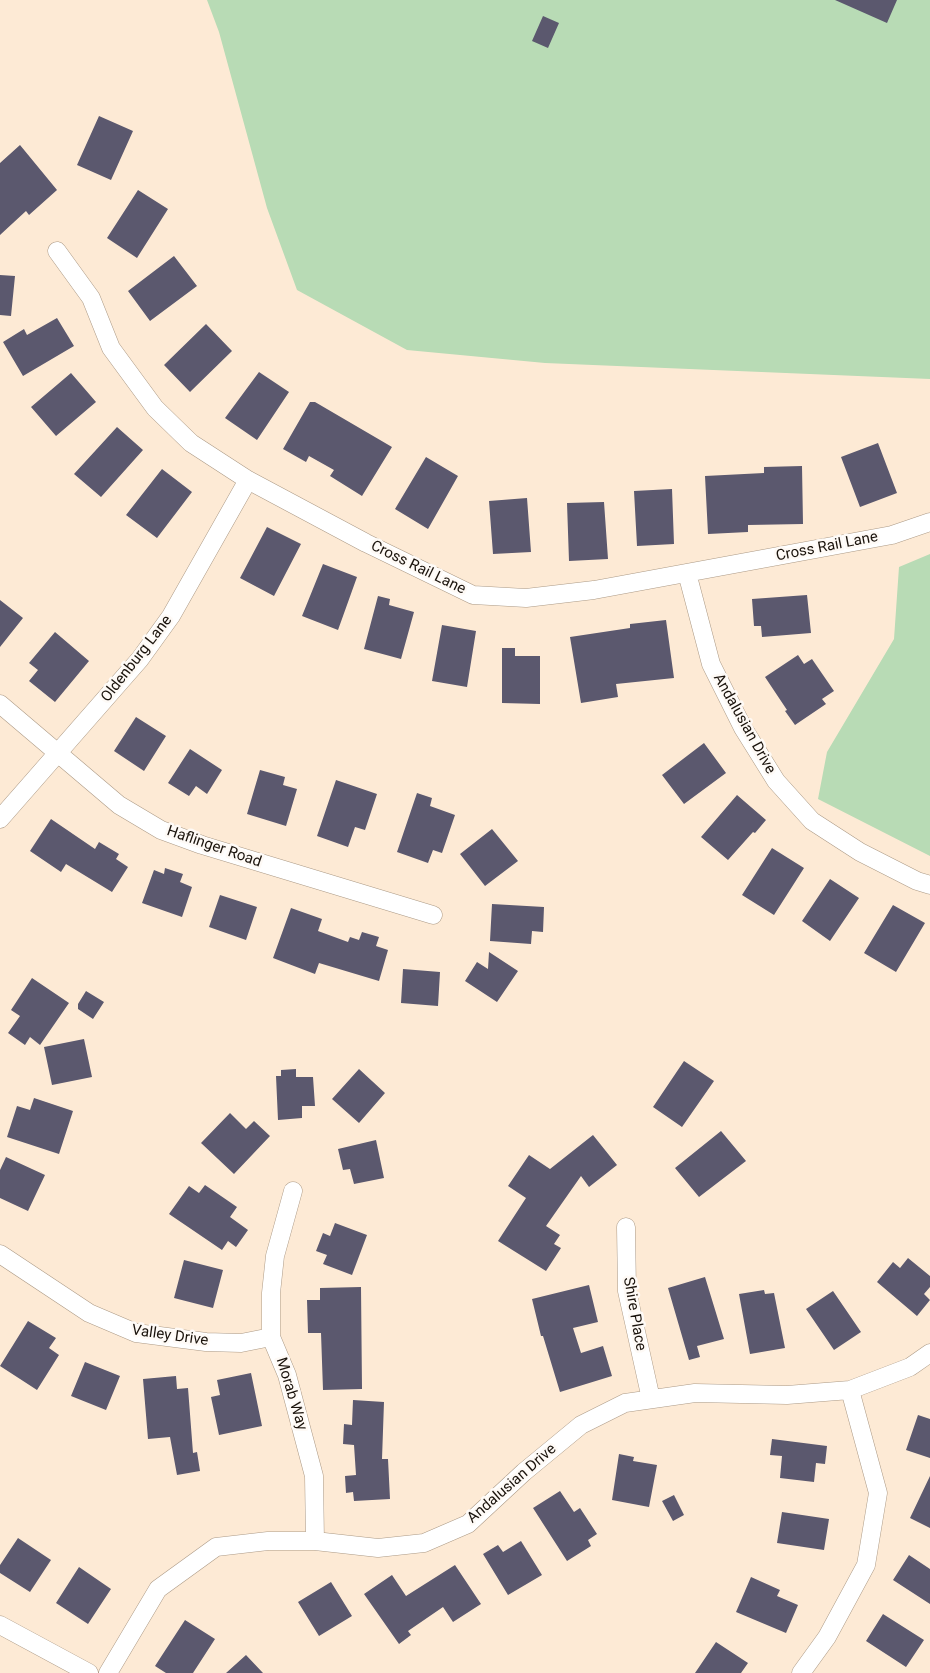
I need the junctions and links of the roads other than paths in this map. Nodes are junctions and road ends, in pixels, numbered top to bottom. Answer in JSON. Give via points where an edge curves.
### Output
{"nodes":[{"id":1,"x":57,"y":251,"type":"dead end"},
{"id":2,"x":248,"y":480,"type":"junction"},
{"id":3,"x":930,"y":522,"type":"edge"},
{"id":4,"x":687,"y":573,"type":"junction"},
{"id":5,"x":0,"y":704,"type":"edge"},
{"id":6,"x":57,"y":755,"type":"junction"},
{"id":7,"x":0,"y":819,"type":"edge"},
{"id":8,"x":930,"y":885,"type":"edge"},
{"id":9,"x":433,"y":915,"type":"dead end"},
{"id":10,"x":293,"y":1190,"type":"dead end"},
{"id":11,"x":626,"y":1227,"type":"dead end"},
{"id":12,"x":0,"y":1254,"type":"edge"},
{"id":13,"x":271,"y":1337,"type":"junction"},
{"id":14,"x":930,"y":1353,"type":"edge"},
{"id":15,"x":850,"y":1390,"type":"junction"},
{"id":16,"x":651,"y":1399,"type":"junction"},
{"id":17,"x":315,"y":1541,"type":"junction"},
{"id":18,"x":0,"y":1625,"type":"edge"},
{"id":19,"x":89,"y":1673,"type":"edge"},
{"id":20,"x":108,"y":1673,"type":"edge"},
{"id":21,"x":801,"y":1673,"type":"edge"}],
"edges":[{"from":1,"to":2,"type":"street","name":"Cross Rail Lane","via":[[91,298],[111,348],[155,408],[191,443]]},
{"from":2,"to":4,"type":"street","name":"Cross Rail Lane","via":[[473,595],[526,598],[594,590]]},
{"from":2,"to":6,"type":"street","name":"Oldenburg Lane","via":[[171,616],[140,660]]},
{"from":3,"to":4,"type":"street","name":"Cross Rail Lane","via":[[892,535]]},
{"from":4,"to":8,"type":"street","name":"Andalusian Drive","via":[[711,664],[743,728],[776,781],[812,821],[860,852]]},
{"from":5,"to":6,"type":"street","name":"Haflinger Road"},
{"from":6,"to":7,"type":"street","name":"Oldenburg Lane"},
{"from":6,"to":9,"type":"street","name":"Haflinger Road","via":[[119,805],[161,830]]},
{"from":10,"to":13,"type":"street","name":"Morab Way","via":[[275,1256]]},
{"from":11,"to":16,"type":"street","name":"Shire Place","via":[[627,1291]]},
{"from":12,"to":13,"type":"street","name":"Valley Drive","via":[[89,1313],[136,1333],[206,1342],[241,1343]]},
{"from":13,"to":17,"type":"street","name":"Morab Way","via":[[287,1375],[314,1476]]},
{"from":14,"to":15,"type":"street","name":"Andalusian Drive","via":[[910,1367]]},
{"from":15,"to":16,"type":"street","name":"Andalusian Drive","via":[[787,1395],[695,1393]]},
{"from":15,"to":21,"type":"street","via":[[878,1493],[866,1565],[827,1637]]},
{"from":16,"to":17,"type":"street","name":"Andalusian Drive","via":[[625,1403],[581,1425],[468,1524],[424,1543],[378,1548]]},
{"from":17,"to":20,"type":"street","name":"Andalusian Drive","via":[[268,1541],[216,1548],[158,1590]]},
{"from":18,"to":19,"type":"street"}]}
